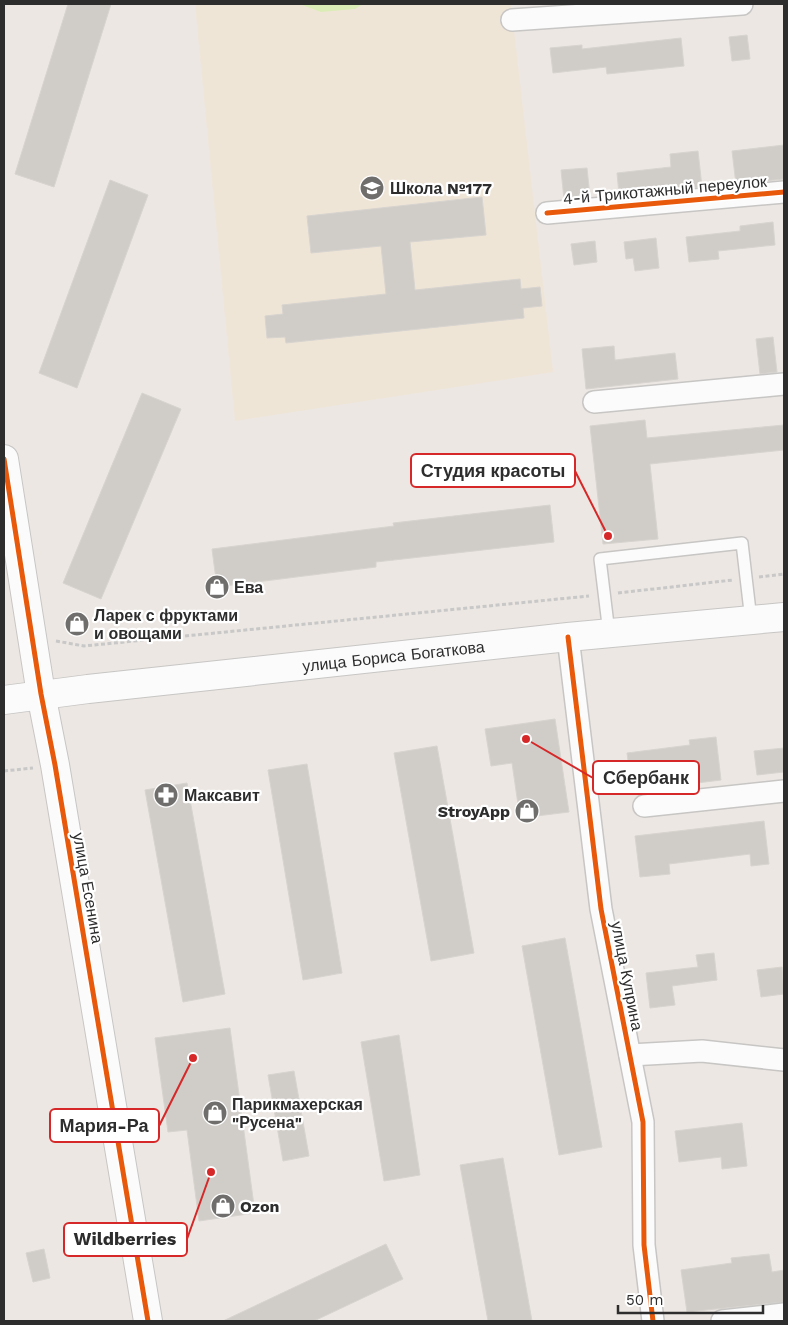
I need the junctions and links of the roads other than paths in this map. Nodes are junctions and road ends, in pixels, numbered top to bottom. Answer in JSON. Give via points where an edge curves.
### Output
{"nodes":[{"id":1,"x":742,"y":4,"type":"edge"},
{"id":2,"x":512,"y":20,"type":"dead end"},
{"id":3,"x":784,"y":192,"type":"edge"},
{"id":4,"x":547,"y":213,"type":"dead end"},
{"id":5,"x":784,"y":384,"type":"edge"},
{"id":6,"x":594,"y":402,"type":"dead end"},
{"id":7,"x":4,"y":460,"type":"edge"},
{"id":8,"x":784,"y":617,"type":"edge"},
{"id":9,"x":751,"y":620,"type":"junction"},
{"id":10,"x":609,"y":633,"type":"junction"},
{"id":11,"x":568,"y":636,"type":"junction"},
{"id":12,"x":41,"y":694,"type":"junction"},
{"id":13,"x":4,"y":700,"type":"edge"},
{"id":14,"x":784,"y":791,"type":"edge"},
{"id":15,"x":644,"y":806,"type":"dead end"},
{"id":16,"x":630,"y":1055,"type":"junction"},
{"id":17,"x":784,"y":1060,"type":"edge"},
{"id":18,"x":784,"y":1314,"type":"edge"},
{"id":19,"x":148,"y":1321,"type":"edge"},
{"id":20,"x":654,"y":1321,"type":"edge"},
{"id":21,"x":722,"y":1321,"type":"edge"}],
"edges":[{"from":1,"to":2,"type":"street"},
{"from":3,"to":4,"type":"street","name":"4-й Трикотажный переулок"},
{"from":5,"to":6,"type":"street"},
{"from":7,"to":12,"type":"street","name":"улица Есенина"},
{"from":8,"to":9,"type":"street","name":"улица Бориса Богаткова"},
{"from":9,"to":10,"type":"street","name":"улица Бориса Богаткова"},
{"from":9,"to":10,"type":"lane","via":[[742,543],[600,559]]},
{"from":10,"to":11,"type":"street","name":"улица Бориса Богаткова"},
{"from":11,"to":12,"type":"street","name":"улица Бориса Богаткова"},
{"from":11,"to":16,"type":"street","name":"улица Куприна","via":[[602,909]]},
{"from":12,"to":13,"type":"street","name":"улица Бориса Богаткова"},
{"from":12,"to":19,"type":"street","name":"улица Есенина"},
{"from":14,"to":15,"type":"street"},
{"from":16,"to":17,"type":"street","via":[[702,1051]]},
{"from":16,"to":20,"type":"street","name":"улица Куприна","via":[[643,1122],[644,1245]]},
{"from":18,"to":21,"type":"street"}]}
